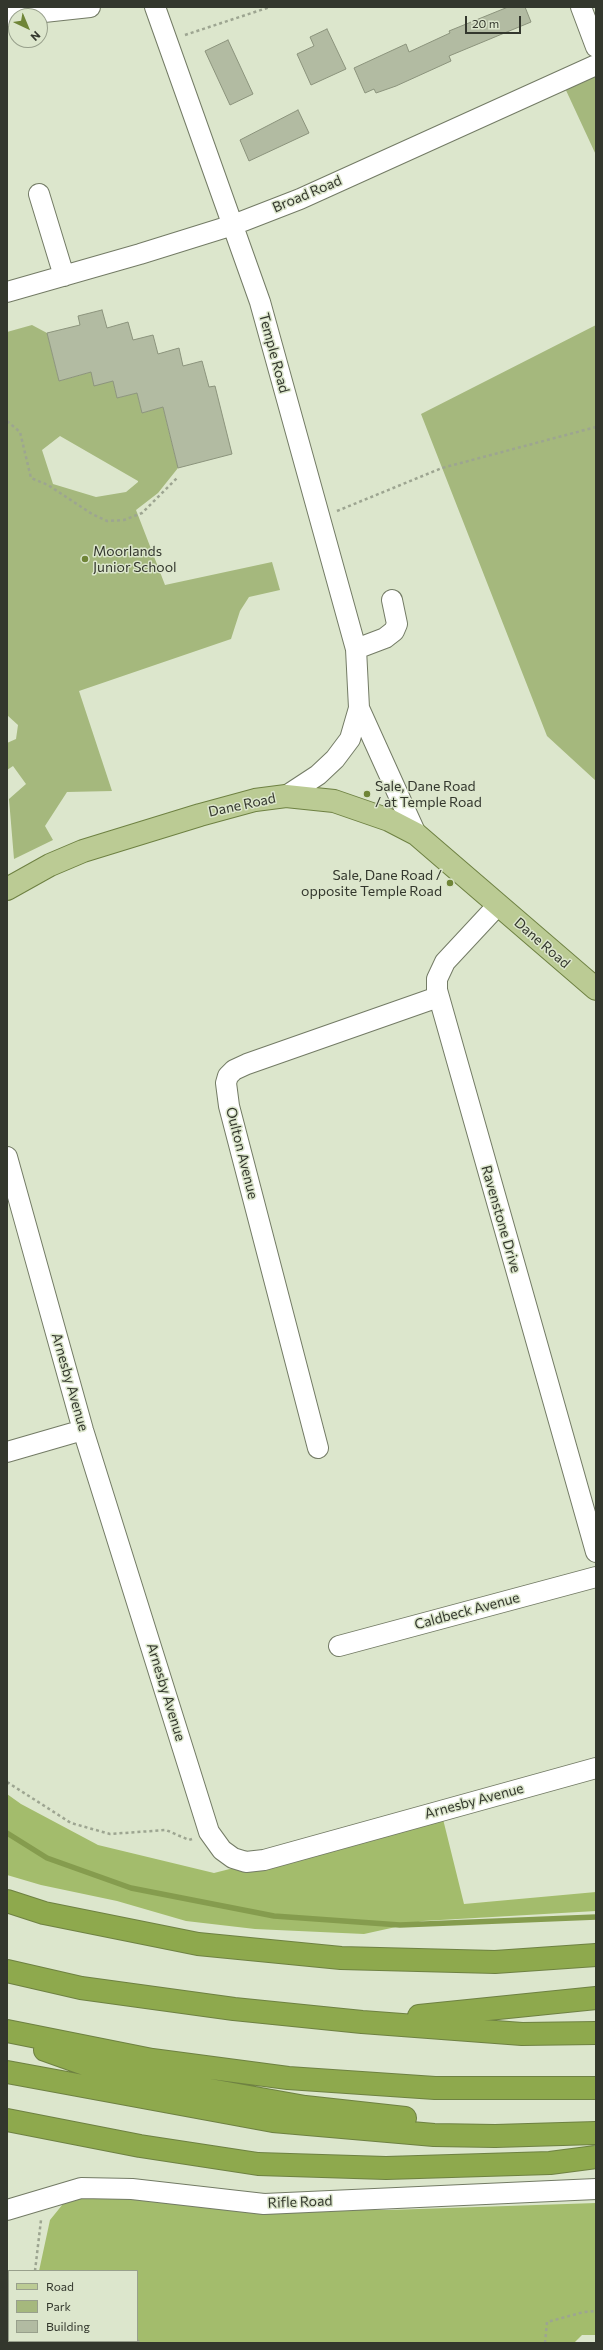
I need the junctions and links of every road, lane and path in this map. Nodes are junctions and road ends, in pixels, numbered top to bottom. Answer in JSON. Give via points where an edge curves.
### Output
{"nodes":[{"id":1,"x":90,"y":7,"type":"edge"},
{"id":2,"x":154,"y":7,"type":"edge"},
{"id":3,"x":270,"y":7,"type":"edge"},
{"id":4,"x":581,"y":7,"type":"edge"},
{"id":5,"x":7,"y":16,"type":"edge"},
{"id":6,"x":167,"y":41,"type":"junction"},
{"id":7,"x":596,"y":47,"type":"edge"},
{"id":8,"x":596,"y":65,"type":"edge"},
{"id":9,"x":39,"y":194,"type":"dead end"},
{"id":10,"x":233,"y":225,"type":"junction"},
{"id":11,"x":64,"y":276,"type":"junction"},
{"id":12,"x":7,"y":292,"type":"edge"},
{"id":13,"x":7,"y":422,"type":"edge"},
{"id":14,"x":596,"y":428,"type":"edge"},
{"id":15,"x":177,"y":478,"type":"dead end"},
{"id":16,"x":320,"y":519,"type":"junction"},
{"id":17,"x":392,"y":600,"type":"dead end"},
{"id":18,"x":356,"y":649,"type":"junction"},
{"id":19,"x":359,"y":708,"type":"junction"},
{"id":20,"x":286,"y":796,"type":"junction"},
{"id":21,"x":416,"y":834,"type":"junction"},
{"id":22,"x":7,"y":889,"type":"edge"},
{"id":23,"x":498,"y":905,"type":"junction"},
{"id":24,"x":596,"y":989,"type":"edge"},
{"id":25,"x":438,"y":997,"type":"junction"},
{"id":26,"x":8,"y":1166,"type":"edge"},
{"id":27,"x":83,"y":1430,"type":"junction"},
{"id":28,"x":318,"y":1448,"type":"dead end"},
{"id":29,"x":7,"y":1452,"type":"edge"},
{"id":30,"x":596,"y":1552,"type":"edge"},
{"id":31,"x":596,"y":1577,"type":"edge"},
{"id":32,"x":339,"y":1645,"type":"dead end"},
{"id":33,"x":596,"y":1768,"type":"edge"},
{"id":34,"x":7,"y":1782,"type":"edge"},
{"id":35,"x":209,"y":1832,"type":"junction"},
{"id":36,"x":7,"y":1901,"type":"edge"},
{"id":37,"x":596,"y":1955,"type":"edge"},
{"id":38,"x":7,"y":1971,"type":"edge"},
{"id":39,"x":596,"y":1998,"type":"edge"},
{"id":40,"x":362,"y":2022,"type":"junction"},
{"id":41,"x":7,"y":2031,"type":"edge"},
{"id":42,"x":596,"y":2033,"type":"edge"},
{"id":43,"x":7,"y":2036,"type":"edge"},
{"id":44,"x":7,"y":2072,"type":"edge"},
{"id":45,"x":596,"y":2088,"type":"edge"},
{"id":46,"x":7,"y":2120,"type":"edge"},
{"id":47,"x":557,"y":2133,"type":"junction"},
{"id":48,"x":596,"y":2133,"type":"edge"},
{"id":49,"x":596,"y":2157,"type":"edge"},
{"id":50,"x":596,"y":2189,"type":"edge"},
{"id":51,"x":34,"y":2201,"type":"junction"},
{"id":52,"x":7,"y":2210,"type":"edge"},
{"id":53,"x":35,"y":2270,"type":"edge"},
{"id":54,"x":596,"y":2311,"type":"edge"},
{"id":55,"x":545,"y":2343,"type":"edge"}],
"edges":[{"from":1,"to":5,"type":"street"},
{"from":2,"to":6,"type":"street","name":"Temple Road"},
{"from":3,"to":6,"type":"path","via":[[267,10],[236,16]]},
{"from":4,"to":7,"type":"street"},
{"from":6,"to":10,"type":"street","name":"Temple Road"},
{"from":8,"to":10,"type":"street","name":"Broad Road","via":[[300,199]]},
{"from":9,"to":11,"type":"street"},
{"from":10,"to":11,"type":"street","name":"Broad Road"},
{"from":10,"to":16,"type":"street","name":"Temple Road","via":[[260,302]]},
{"from":11,"to":12,"type":"street","name":"Broad Road"},
{"from":13,"to":15,"type":"path","via":[[20,432],[31,478],[48,485],[107,521],[124,520],[142,513]]},
{"from":14,"to":16,"type":"path","via":[[442,468]]},
{"from":16,"to":18,"type":"street","name":"Temple Road"},
{"from":17,"to":18,"type":"street","via":[[397,624],[394,631],[385,638]]},
{"from":18,"to":19,"type":"street","name":"Temple Road"},
{"from":19,"to":20,"type":"street","name":"Temple Road","via":[[350,739],[335,759],[318,775]]},
{"from":19,"to":21,"type":"street","name":"Temple Road"},
{"from":20,"to":21,"type":"main road","name":"Dane Road","via":[[334,801],[389,820]]},
{"from":20,"to":22,"type":"main road","name":"Dane Road","via":[[255,800],[200,814],[82,851]]},
{"from":21,"to":23,"type":"main road","name":"Dane Road"},
{"from":23,"to":24,"type":"main road","name":"Dane Road"},
{"from":23,"to":25,"type":"street","name":"Ravenstone Drive","via":[[445,962],[437,979]]},
{"from":25,"to":28,"type":"street","name":"Oulton Avenue","via":[[247,1064],[234,1070],[226,1083],[229,1106]]},
{"from":25,"to":30,"type":"street","name":"Ravenstone Drive"},
{"from":26,"to":27,"type":"street","name":"Arnesby Avenue"},
{"from":27,"to":29,"type":"street"},
{"from":27,"to":35,"type":"street","name":"Arnesby Avenue"},
{"from":31,"to":32,"type":"street","name":"Caldbeck Avenue"},
{"from":33,"to":35,"type":"street","name":"Arnesby Avenue","via":[[264,1860],[246,1862],[233,1858],[222,1850]]},
{"from":34,"to":35,"type":"path","via":[[71,1823],[110,1834],[166,1830],[189,1840]]},
{"from":36,"to":37,"type":"highway","via":[[44,1913],[198,1944],[341,1958],[495,1962]]},
{"from":38,"to":40,"type":"highway","via":[[81,1988],[234,2009]]},
{"from":39,"to":40,"type":"highway"},
{"from":40,"to":42,"type":"highway","via":[[522,2034]]},
{"from":41,"to":45,"type":"highway","via":[[152,2060],[288,2078],[435,2088]]},
{"from":43,"to":47,"type":"highway","via":[[104,2071],[305,2107]]},
{"from":44,"to":47,"type":"highway","via":[[273,2121],[434,2135]]},
{"from":46,"to":49,"type":"highway","via":[[140,2146],[258,2164],[386,2168],[550,2163]]},
{"from":47,"to":48,"type":"highway"},
{"from":50,"to":51,"type":"street","name":"Rifle Road","via":[[264,2204],[132,2188],[81,2188]]},
{"from":51,"to":52,"type":"street","name":"Rifle Road"},
{"from":51,"to":53,"type":"path","via":[[41,2218]]},
{"from":54,"to":55,"type":"path","via":[[547,2322]]}]}
